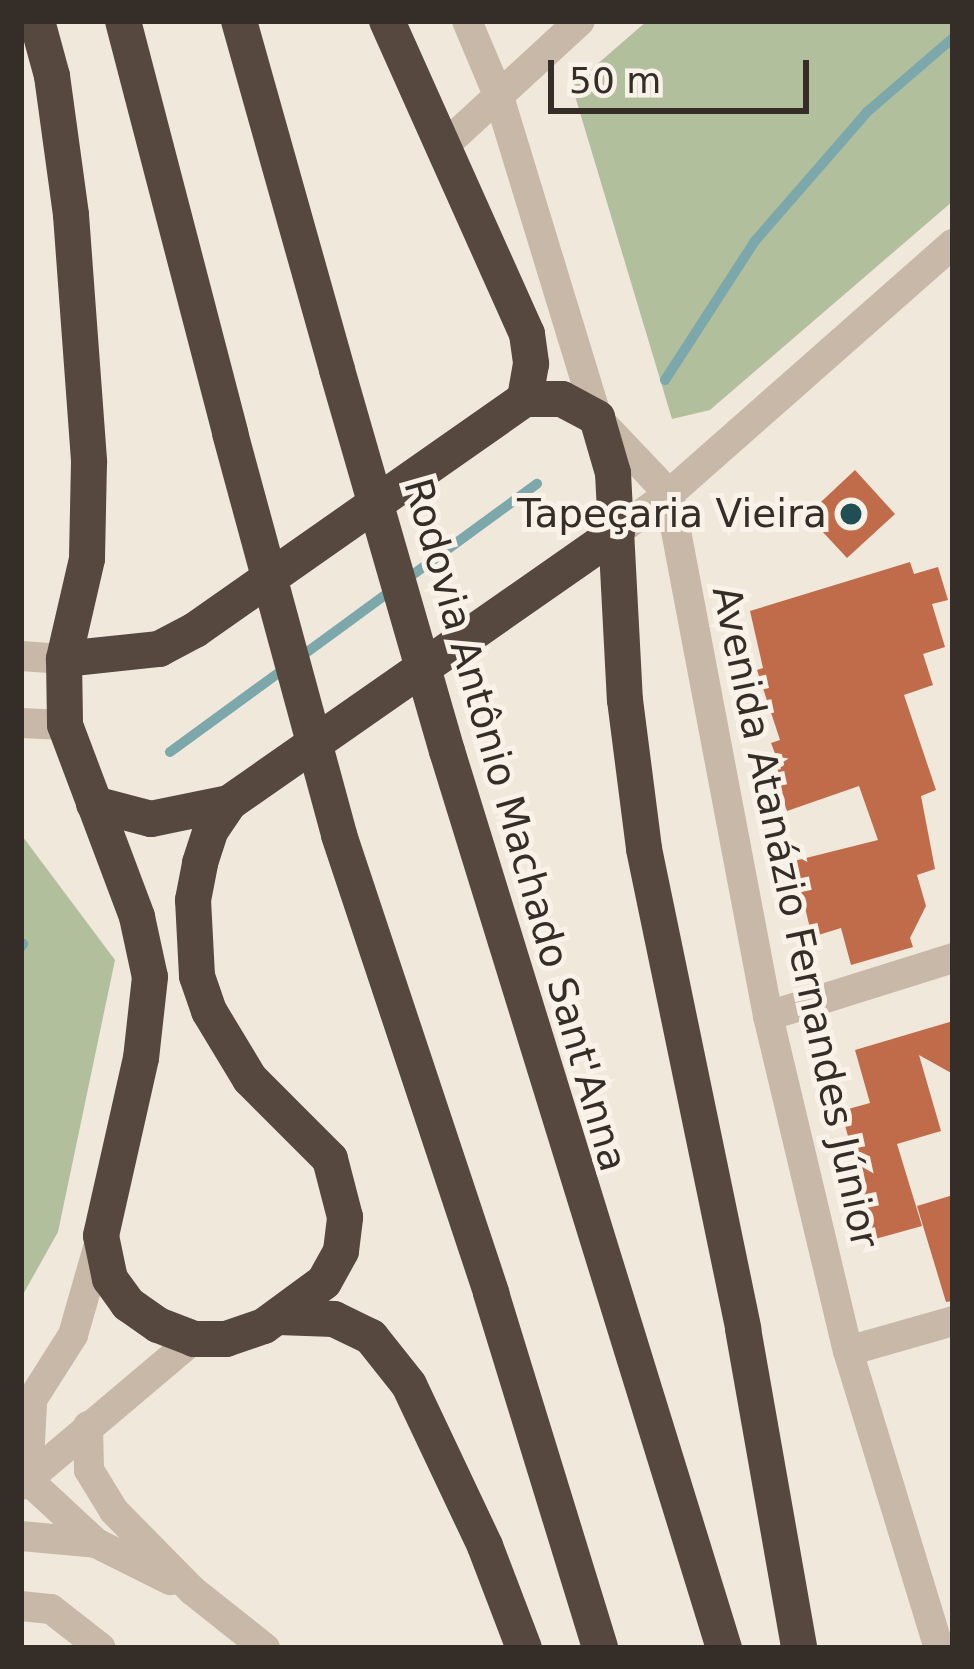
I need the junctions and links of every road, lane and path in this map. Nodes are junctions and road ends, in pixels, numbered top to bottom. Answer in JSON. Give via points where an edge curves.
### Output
{"nodes":[{"id":1,"x":37,"y":21,"type":"edge"},
{"id":2,"x":123,"y":21,"type":"edge"},
{"id":3,"x":239,"y":21,"type":"edge"},
{"id":4,"x":387,"y":21,"type":"edge"},
{"id":5,"x":467,"y":21,"type":"edge"},
{"id":6,"x":580,"y":21,"type":"edge"},
{"id":7,"x":499,"y":98,"type":"junction"},
{"id":8,"x":445,"y":145,"type":"junction"},
{"id":9,"x":953,"y":244,"type":"edge"},
{"id":10,"x":524,"y":399,"type":"junction"},
{"id":11,"x":597,"y":418,"type":"junction"},
{"id":12,"x":668,"y":494,"type":"junction"},
{"id":13,"x":617,"y":532,"type":"junction"},
{"id":14,"x":21,"y":656,"type":"edge"},
{"id":15,"x":64,"y":659,"type":"junction"},
{"id":16,"x":21,"y":723,"type":"edge"},
{"id":17,"x":64,"y":724,"type":"junction"},
{"id":18,"x":229,"y":803,"type":"junction"},
{"id":19,"x":94,"y":804,"type":"junction"},
{"id":20,"x":953,"y":958,"type":"edge"},
{"id":21,"x":768,"y":1016,"type":"junction"},
{"id":22,"x":101,"y":1236,"type":"junction"},
{"id":23,"x":278,"y":1317,"type":"junction"},
{"id":24,"x":953,"y":1321,"type":"edge"},
{"id":25,"x":194,"y":1340,"type":"junction"},
{"id":26,"x":848,"y":1351,"type":"junction"},
{"id":27,"x":27,"y":1410,"type":"edge"},
{"id":28,"x":88,"y":1426,"type":"junction"},
{"id":29,"x":24,"y":1483,"type":"edge"},
{"id":30,"x":21,"y":1536,"type":"edge"},
{"id":31,"x":96,"y":1543,"type":"junction"},
{"id":32,"x":193,"y":1591,"type":"junction"},
{"id":33,"x":21,"y":1606,"type":"edge"},
{"id":34,"x":101,"y":1648,"type":"edge"},
{"id":35,"x":265,"y":1648,"type":"edge"},
{"id":36,"x":524,"y":1648,"type":"edge"},
{"id":37,"x":600,"y":1648,"type":"edge"},
{"id":38,"x":724,"y":1648,"type":"edge"},
{"id":39,"x":799,"y":1648,"type":"edge"},
{"id":40,"x":939,"y":1648,"type":"edge"}],
"edges":[{"from":1,"to":15,"type":"highway","via":[[71,215],[88,462],[87,559]]},
{"from":2,"to":37,"type":"highway","bridge":true,"via":[[340,835]]},
{"from":3,"to":38,"type":"highway","name":"Rodovia Antônio Machado Sant'Anna","bridge":true,"via":[[447,752]]},
{"from":4,"to":8,"type":"highway"},
{"from":5,"to":7,"type":"street"},
{"from":6,"to":7,"type":"street"},
{"from":7,"to":8,"type":"street"},
{"from":7,"to":11,"type":"street"},
{"from":8,"to":10,"type":"highway","via":[[527,334]]},
{"from":9,"to":12,"type":"street"},
{"from":10,"to":11,"type":"highway","via":[[562,399]]},
{"from":10,"to":15,"type":"highway","via":[[195,630],[159,649]]},
{"from":11,"to":12,"type":"street"},
{"from":11,"to":13,"type":"highway","via":[[613,472]]},
{"from":12,"to":13,"type":"street"},
{"from":12,"to":21,"type":"street","name":"Avenida Atanázio Fernandes Júnior"},
{"from":13,"to":18,"type":"highway"},
{"from":13,"to":39,"type":"highway","via":[[625,700],[644,849]]},
{"from":14,"to":15,"type":"street"},
{"from":15,"to":17,"type":"highway"},
{"from":16,"to":17,"type":"street"},
{"from":17,"to":19,"type":"highway"},
{"from":18,"to":19,"type":"highway","via":[[151,819]]},
{"from":18,"to":23,"type":"highway","via":[[211,830],[193,900],[197,976],[250,1078],[330,1159],[345,1217],[341,1251],[324,1282]]},
{"from":19,"to":22,"type":"highway","via":[[150,977],[141,1058]]},
{"from":20,"to":21,"type":"street"},
{"from":21,"to":26,"type":"street","name":"Avenida Atanázio Fernandes Júnior"},
{"from":22,"to":25,"type":"highway","via":[[110,1279],[128,1304]]},
{"from":22,"to":27,"type":"street","via":[[73,1335]]},
{"from":23,"to":25,"type":"highway","via":[[226,1340]]},
{"from":23,"to":36,"type":"highway","via":[[334,1319],[371,1337],[409,1384]]},
{"from":24,"to":26,"type":"street"},
{"from":25,"to":28,"type":"street"},
{"from":26,"to":40,"type":"street","name":"Avenida Atanázio Fernandes Júnior"},
{"from":27,"to":29,"type":"street"},
{"from":28,"to":29,"type":"street"},
{"from":28,"to":32,"type":"street","via":[[89,1470],[114,1511]]},
{"from":29,"to":31,"type":"street"},
{"from":30,"to":31,"type":"street"},
{"from":31,"to":32,"type":"street"},
{"from":32,"to":35,"type":"street"},
{"from":33,"to":34,"type":"street","via":[[50,1609]]}]}
